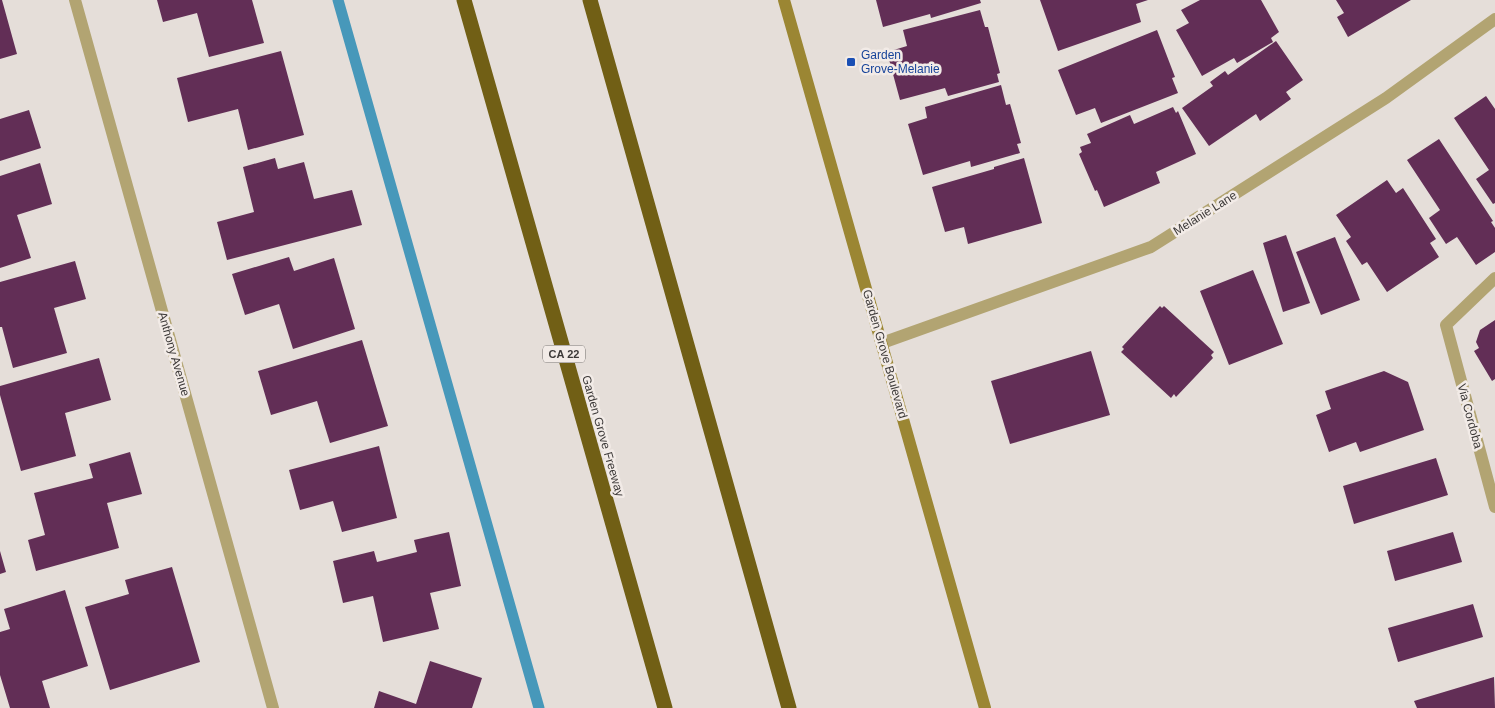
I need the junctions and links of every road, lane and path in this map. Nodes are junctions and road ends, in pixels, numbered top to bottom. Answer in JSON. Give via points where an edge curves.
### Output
{"nodes":[{"id":1,"x":75,"y":0,"type":"edge"},
{"id":2,"x":464,"y":0,"type":"edge"},
{"id":3,"x":590,"y":0,"type":"edge"},
{"id":4,"x":784,"y":0,"type":"edge"},
{"id":5,"x":1495,"y":19,"type":"edge"},
{"id":6,"x":1495,"y":278,"type":"edge"},
{"id":7,"x":882,"y":343,"type":"junction"},
{"id":8,"x":1495,"y":507,"type":"edge"},
{"id":9,"x":273,"y":708,"type":"edge"},
{"id":10,"x":665,"y":708,"type":"edge"},
{"id":11,"x":789,"y":708,"type":"edge"},
{"id":12,"x":985,"y":708,"type":"edge"}],
"edges":[{"from":1,"to":9,"type":"street","name":"Anthony Avenue"},
{"from":2,"to":10,"type":"highway","name":"Garden Grove Freeway","number":"CA 22"},
{"from":3,"to":11,"type":"highway"},
{"from":4,"to":7,"type":"main road","name":"Garden Grove Boulevard"},
{"from":5,"to":7,"type":"street","name":"Melanie Lane","via":[[1386,98],[1151,247]]},
{"from":6,"to":8,"type":"street","name":"Via Cordoba","via":[[1446,325]]},
{"from":7,"to":12,"type":"main road","name":"Garden Grove Boulevard"}]}
